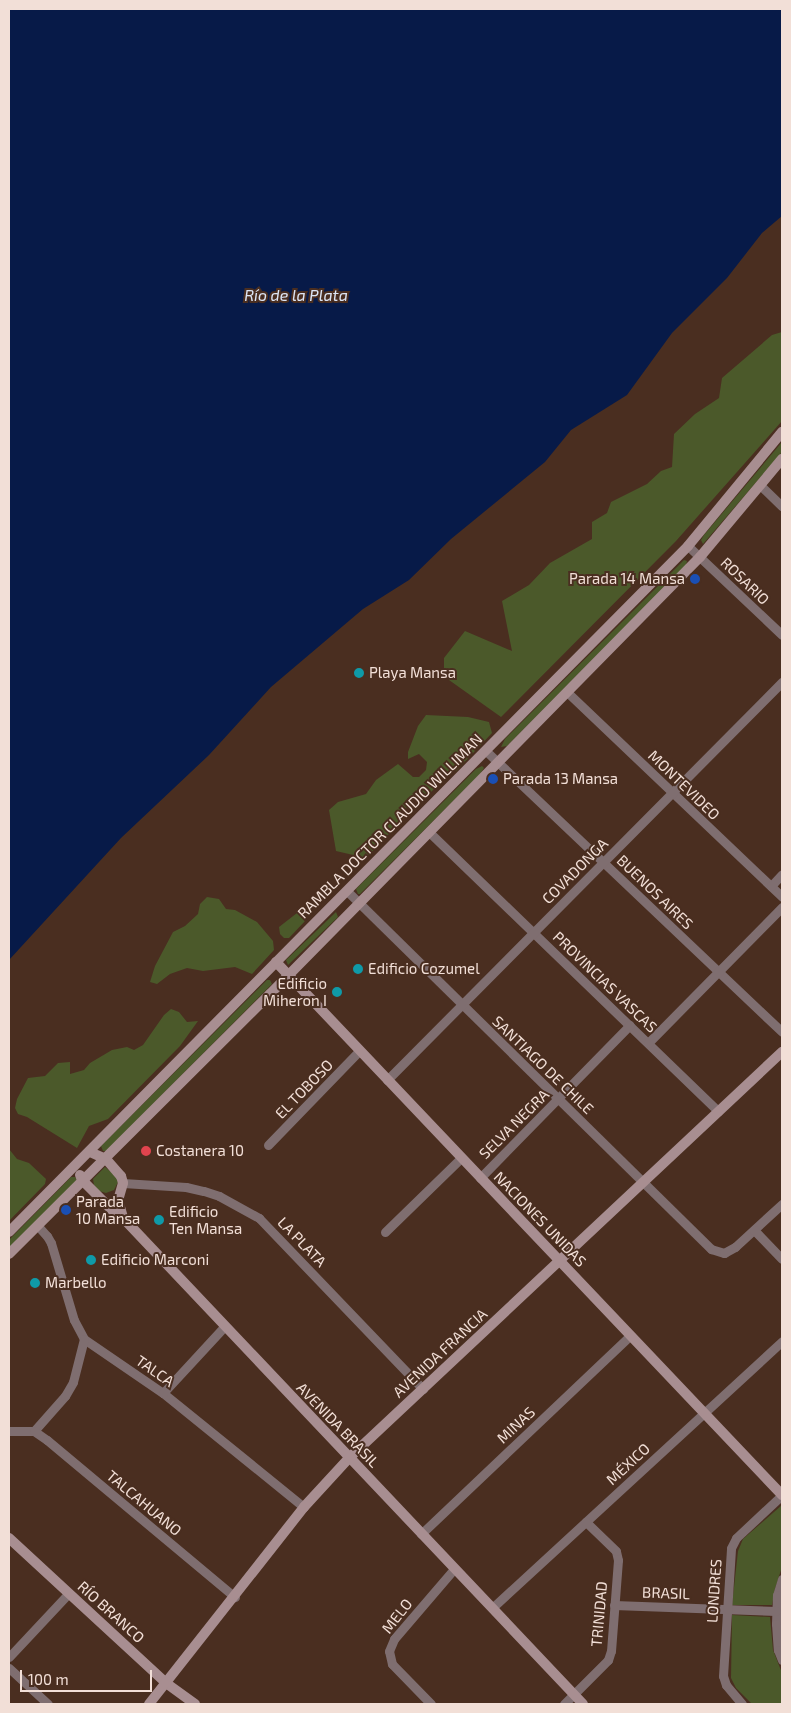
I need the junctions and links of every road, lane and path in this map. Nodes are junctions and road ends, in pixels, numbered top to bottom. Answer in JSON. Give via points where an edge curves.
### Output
{"nodes":[{"id":1,"x":782,"y":432,"type":"edge"},
{"id":2,"x":782,"y":459,"type":"edge"},
{"id":3,"x":761,"y":486,"type":"junction"},
{"id":4,"x":782,"y":506,"type":"edge"},
{"id":5,"x":688,"y":546,"type":"junction"},
{"id":6,"x":700,"y":557,"type":"junction"},
{"id":7,"x":782,"y":635,"type":"edge"},
{"id":8,"x":782,"y":682,"type":"edge"},
{"id":9,"x":567,"y":692,"type":"junction"},
{"id":10,"x":486,"y":751,"type":"junction"},
{"id":11,"x":498,"y":762,"type":"junction"},
{"id":12,"x":672,"y":792,"type":"junction"},
{"id":13,"x":429,"y":832,"type":"junction"},
{"id":14,"x":603,"y":862,"type":"junction"},
{"id":15,"x":782,"y":874,"type":"edge"},
{"id":16,"x":771,"y":886,"type":"junction"},
{"id":17,"x":346,"y":891,"type":"junction"},
{"id":18,"x":782,"y":897,"type":"edge"},
{"id":19,"x":358,"y":903,"type":"junction"},
{"id":20,"x":782,"y":906,"type":"edge"},
{"id":21,"x":534,"y":932,"type":"junction"},
{"id":22,"x":276,"y":962,"type":"junction"},
{"id":23,"x":718,"y":971,"type":"junction"},
{"id":24,"x":288,"y":975,"type":"junction"},
{"id":25,"x":462,"y":1004,"type":"junction"},
{"id":26,"x":630,"y":1026,"type":"junction"},
{"id":27,"x":782,"y":1032,"type":"edge"},
{"id":28,"x":648,"y":1043,"type":"junction"},
{"id":29,"x":359,"y":1052,"type":"junction"},
{"id":30,"x":782,"y":1052,"type":"edge"},
{"id":31,"x":386,"y":1080,"type":"junction"},
{"id":32,"x":558,"y":1099,"type":"junction"},
{"id":33,"x":718,"y":1111,"type":"junction"},
{"id":34,"x":268,"y":1145,"type":"dead end"},
{"id":35,"x":90,"y":1152,"type":"junction"},
{"id":36,"x":461,"y":1158,"type":"junction"},
{"id":37,"x":106,"y":1159,"type":"junction"},
{"id":38,"x":76,"y":1166,"type":"junction"},
{"id":39,"x":480,"y":1178,"type":"junction"},
{"id":40,"x":82,"y":1180,"type":"junction"},
{"id":41,"x":643,"y":1182,"type":"junction"},
{"id":42,"x":123,"y":1183,"type":"junction"},
{"id":43,"x":120,"y":1194,"type":"junction"},
{"id":44,"x":101,"y":1199,"type":"junction"},
{"id":45,"x":782,"y":1204,"type":"edge"},
{"id":46,"x":123,"y":1218,"type":"junction"},
{"id":47,"x":36,"y":1225,"type":"junction"},
{"id":48,"x":754,"y":1230,"type":"junction"},
{"id":49,"x":9,"y":1232,"type":"edge"},
{"id":50,"x":385,"y":1232,"type":"dead end"},
{"id":51,"x":9,"y":1254,"type":"edge"},
{"id":52,"x":782,"y":1260,"type":"edge"},
{"id":53,"x":559,"y":1261,"type":"junction"},
{"id":54,"x":224,"y":1327,"type":"junction"},
{"id":55,"x":630,"y":1336,"type":"junction"},
{"id":56,"x":84,"y":1339,"type":"junction"},
{"id":57,"x":782,"y":1340,"type":"edge"},
{"id":58,"x":423,"y":1389,"type":"junction"},
{"id":59,"x":163,"y":1393,"type":"junction"},
{"id":60,"x":704,"y":1413,"type":"junction"},
{"id":61,"x":34,"y":1431,"type":"junction"},
{"id":62,"x":9,"y":1432,"type":"edge"},
{"id":63,"x":349,"y":1458,"type":"junction"},
{"id":64,"x":782,"y":1495,"type":"edge"},
{"id":65,"x":304,"y":1507,"type":"junction"},
{"id":66,"x":586,"y":1522,"type":"junction"},
{"id":67,"x":421,"y":1534,"type":"junction"},
{"id":68,"x":9,"y":1538,"type":"edge"},
{"id":69,"x":454,"y":1569,"type":"junction"},
{"id":70,"x":782,"y":1579,"type":"edge"},
{"id":71,"x":68,"y":1594,"type":"junction"},
{"id":72,"x":235,"y":1597,"type":"junction"},
{"id":73,"x":614,"y":1605,"type":"junction"},
{"id":74,"x":492,"y":1608,"type":"junction"},
{"id":75,"x":726,"y":1609,"type":"junction"},
{"id":76,"x":776,"y":1611,"type":"junction"},
{"id":77,"x":9,"y":1657,"type":"edge"},
{"id":78,"x":782,"y":1660,"type":"edge"},
{"id":79,"x":9,"y":1668,"type":"edge"},
{"id":80,"x":166,"y":1684,"type":"junction"},
{"id":81,"x":574,"y":1694,"type":"junction"},
{"id":82,"x":48,"y":1704,"type":"edge"},
{"id":83,"x":149,"y":1704,"type":"edge"},
{"id":84,"x":196,"y":1704,"type":"edge"},
{"id":85,"x":431,"y":1704,"type":"edge"},
{"id":86,"x":564,"y":1704,"type":"edge"},
{"id":87,"x":583,"y":1704,"type":"edge"},
{"id":88,"x":742,"y":1704,"type":"edge"}],
"edges":[{"from":1,"to":5,"type":"street","name":"RAMBLA DOCTOR CLAUDIO WILLIMAN"},
{"from":2,"to":3,"type":"street","name":"RAMBLA DOCTOR CLAUDIO WILLIMAN"},
{"from":3,"to":4,"type":"street"},
{"from":3,"to":6,"type":"street","name":"RAMBLA DOCTOR CLAUDIO WILLIMAN"},
{"from":5,"to":6,"type":"street","name":"ROSARIO"},
{"from":5,"to":10,"type":"street","name":"RAMBLA DOCTOR CLAUDIO WILLIMAN"},
{"from":6,"to":7,"type":"street","name":"ROSARIO"},
{"from":6,"to":9,"type":"street","name":"RAMBLA DOCTOR CLAUDIO WILLIMAN"},
{"from":8,"to":12,"type":"street","name":"COVADONGA"},
{"from":9,"to":11,"type":"street","name":"RAMBLA DOCTOR CLAUDIO WILLIMAN"},
{"from":9,"to":12,"type":"street","name":"MONTEVIDEO"},
{"from":10,"to":11,"type":"street","name":"BUENOS AIRES"},
{"from":10,"to":17,"type":"street","name":"RAMBLA DOCTOR CLAUDIO WILLIMAN"},
{"from":11,"to":13,"type":"street","name":"RAMBLA DOCTOR CLAUDIO WILLIMAN"},
{"from":11,"to":14,"type":"street","name":"BUENOS AIRES"},
{"from":12,"to":14,"type":"street","name":"COVADONGA"},
{"from":12,"to":16,"type":"street","name":"MONTEVIDEO"},
{"from":13,"to":19,"type":"street","name":"RAMBLA DOCTOR CLAUDIO WILLIMAN"},
{"from":13,"to":21,"type":"street","name":"PROVINCIAS VASCAS"},
{"from":14,"to":21,"type":"street","name":"COVADONGA"},
{"from":14,"to":23,"type":"street","name":"BUENOS AIRES"},
{"from":15,"to":16,"type":"street"},
{"from":16,"to":18,"type":"street","name":"MONTEVIDEO"},
{"from":17,"to":19,"type":"street","name":"SANTIAGO DE CHILE"},
{"from":17,"to":22,"type":"street","name":"RAMBLA DOCTOR CLAUDIO WILLIMAN"},
{"from":19,"to":24,"type":"street","name":"RAMBLA DOCTOR CLAUDIO WILLIMAN"},
{"from":19,"to":25,"type":"street","name":"SANTIAGO DE CHILE"},
{"from":20,"to":23,"type":"street"},
{"from":21,"to":25,"type":"street","name":"COVADONGA"},
{"from":21,"to":26,"type":"street","name":"PROVINCIAS VASCAS"},
{"from":22,"to":24,"type":"street","name":"NACIONES UNIDAS"},
{"from":22,"to":35,"type":"street","name":"RAMBLA DOCTOR CLAUDIO WILLIMAN"},
{"from":23,"to":27,"type":"street","name":"BUENOS AIRES"},
{"from":23,"to":28,"type":"street"},
{"from":24,"to":29,"type":"street","name":"NACIONES UNIDAS"},
{"from":24,"to":37,"type":"street","name":"RAMBLA DOCTOR CLAUDIO WILLIMAN"},
{"from":25,"to":31,"type":"street","name":"COVADONGA"},
{"from":25,"to":32,"type":"street","name":"SANTIAGO DE CHILE"},
{"from":26,"to":28,"type":"street","name":"PROVINCIAS VASCAS"},
{"from":26,"to":32,"type":"street","name":"SELVA NEGRA"},
{"from":28,"to":33,"type":"street","name":"PROVINCIAS VASCAS"},
{"from":29,"to":31,"type":"street","name":"NACIONES UNIDAS"},
{"from":29,"to":34,"type":"street","name":"EL TOBOSO"},
{"from":30,"to":33,"type":"street","name":"AVENIDA FRANCIA"},
{"from":31,"to":36,"type":"street","name":"NACIONES UNIDAS"},
{"from":32,"to":39,"type":"street","name":"SELVA NEGRA"},
{"from":32,"to":41,"type":"street","name":"SANTIAGO DE CHILE"},
{"from":33,"to":41,"type":"street","name":"AVENIDA FRANCIA"},
{"from":35,"to":37,"type":"street"},
{"from":35,"to":38,"type":"street","name":"RAMBLA DOCTOR CLAUDIO WILLIMAN"},
{"from":36,"to":39,"type":"street","name":"NACIONES UNIDAS"},
{"from":36,"to":50,"type":"street","name":"SELVA NEGRA"},
{"from":37,"to":40,"type":"street","name":"RAMBLA DOCTOR CLAUDIO WILLIMAN"},
{"from":37,"to":42,"type":"street"},
{"from":38,"to":40,"type":"street","name":"AVENIDA BRASIL"},
{"from":38,"to":49,"type":"street","name":"RAMBLA DOCTOR CLAUDIO WILLIMAN"},
{"from":39,"to":53,"type":"street","name":"NACIONES UNIDAS"},
{"from":40,"to":44,"type":"street","name":"AVENIDA BRASIL"},
{"from":40,"to":47,"type":"street","name":"RAMBLA DOCTOR CLAUDIO WILLIMAN"},
{"from":41,"to":48,"type":"street","name":"SANTIAGO DE CHILE","via":[[712,1249],[724,1252],[735,1248]]},
{"from":41,"to":53,"type":"street","name":"AVENIDA FRANCIA"},
{"from":42,"to":43,"type":"street"},
{"from":42,"to":58,"type":"street","name":"LA PLATA","via":[[204,1191],[259,1218]]},
{"from":43,"to":44,"type":"street"},
{"from":43,"to":46,"type":"street"},
{"from":44,"to":46,"type":"street","name":"AVENIDA BRASIL"},
{"from":45,"to":48,"type":"street"},
{"from":46,"to":54,"type":"street","name":"AVENIDA BRASIL"},
{"from":47,"to":51,"type":"street","name":"RAMBLA DOCTOR CLAUDIO WILLIMAN"},
{"from":47,"to":56,"type":"street","name":"TALCA","via":[[51,1243],[74,1320]]},
{"from":48,"to":52,"type":"street"},
{"from":53,"to":55,"type":"street","name":"NACIONES UNIDAS"},
{"from":53,"to":58,"type":"street","name":"AVENIDA FRANCIA"},
{"from":54,"to":59,"type":"street"},
{"from":54,"to":63,"type":"street","name":"AVENIDA BRASIL"},
{"from":55,"to":60,"type":"street","name":"NACIONES UNIDAS"},
{"from":55,"to":67,"type":"street","name":"MINAS"},
{"from":56,"to":59,"type":"street","name":"TALCA"},
{"from":56,"to":61,"type":"street","via":[[73,1382]]},
{"from":57,"to":60,"type":"street","name":"MÉXICO"},
{"from":58,"to":63,"type":"street","name":"AVENIDA FRANCIA"},
{"from":59,"to":65,"type":"street","name":"TALCA"},
{"from":60,"to":64,"type":"street","name":"NACIONES UNIDAS"},
{"from":60,"to":66,"type":"street","name":"MÉXICO"},
{"from":61,"to":62,"type":"street"},
{"from":61,"to":72,"type":"street","name":"TALCAHUANO"},
{"from":63,"to":65,"type":"street","name":"AVENIDA FRANCIA"},
{"from":63,"to":67,"type":"street","name":"AVENIDA BRASIL"},
{"from":64,"to":75,"type":"street","name":"LONDRES","via":[[736,1538],[731,1548]]},
{"from":65,"to":72,"type":"street","name":"AVENIDA FRANCIA"},
{"from":66,"to":73,"type":"street","name":"TRINIDAD","via":[[616,1551]]},
{"from":66,"to":74,"type":"street","name":"MÉXICO"},
{"from":67,"to":69,"type":"street","name":"AVENIDA BRASIL"},
{"from":68,"to":71,"type":"street","name":"RÍO BRANCO"},
{"from":69,"to":74,"type":"street","name":"AVENIDA BRASIL"},
{"from":69,"to":85,"type":"street","name":"MELO","via":[[394,1638],[389,1651],[392,1664]]},
{"from":70,"to":76,"type":"street"},
{"from":71,"to":77,"type":"street"},
{"from":71,"to":80,"type":"street","name":"RÍO BRANCO"},
{"from":72,"to":80,"type":"street","name":"AVENIDA FRANCIA"},
{"from":73,"to":75,"type":"street","name":"BRASIL"},
{"from":73,"to":81,"type":"street","name":"TRINIDAD","via":[[608,1660]]},
{"from":74,"to":81,"type":"street","name":"AVENIDA BRASIL"},
{"from":75,"to":76,"type":"street","name":"BRASIL"},
{"from":75,"to":88,"type":"street","name":"LONDRES","via":[[723,1676],[726,1685]]},
{"from":76,"to":78,"type":"street","via":[[778,1650]]},
{"from":79,"to":82,"type":"street"},
{"from":80,"to":83,"type":"street","name":"AVENIDA FRANCIA"},
{"from":80,"to":84,"type":"street","name":"RÍO BRANCO"},
{"from":81,"to":86,"type":"street","name":"TRINIDAD"},
{"from":81,"to":87,"type":"street","name":"AVENIDA BRASIL"}]}
